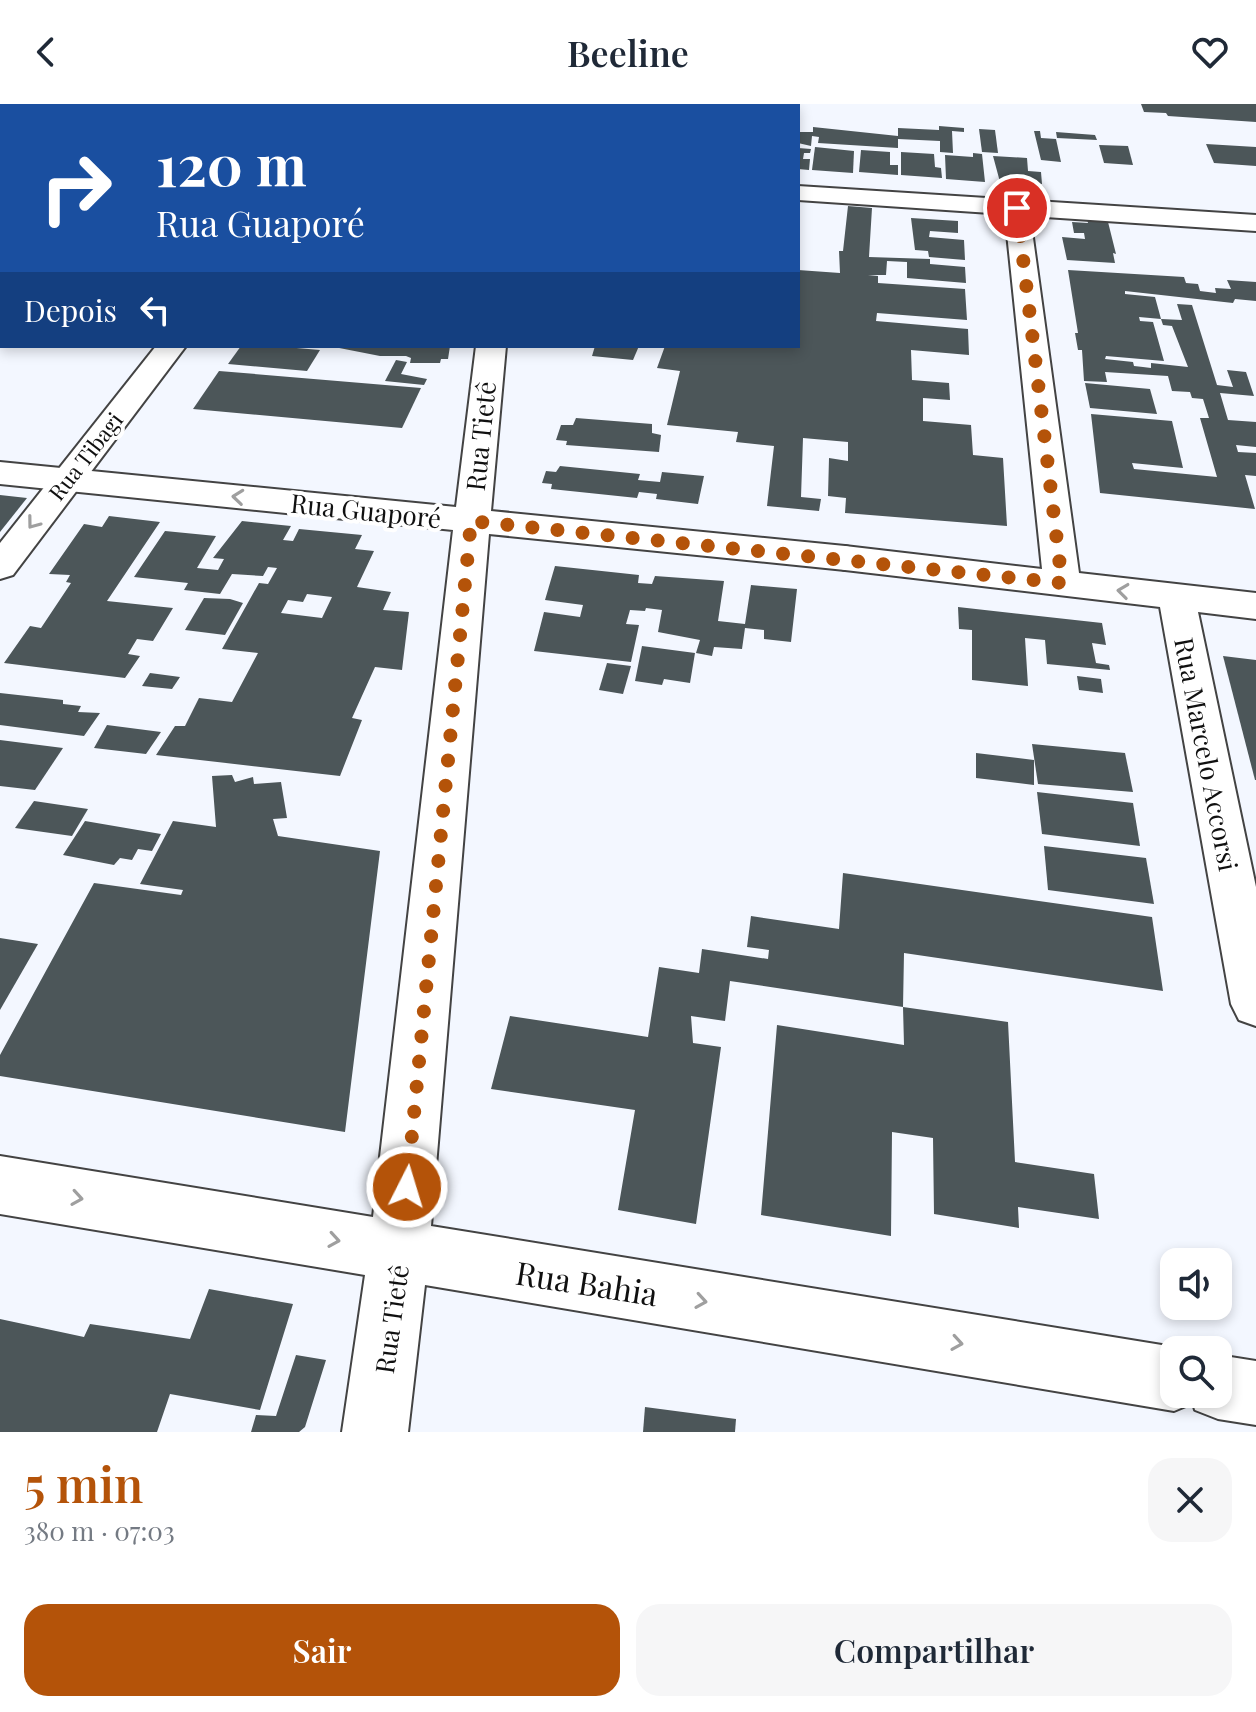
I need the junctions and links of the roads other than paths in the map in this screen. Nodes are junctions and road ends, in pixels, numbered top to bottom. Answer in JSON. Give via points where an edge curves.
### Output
{"nodes":[{"id":1,"x":800,"y":193,"type":"edge"},
{"id":2,"x":1017,"y":208,"type":"junction"},
{"id":3,"x":1256,"y":223,"type":"edge"},
{"id":4,"x":169,"y":348,"type":"edge"},
{"id":5,"x":491,"y":348,"type":"edge"},
{"id":6,"x":0,"y":473,"type":"edge"},
{"id":7,"x":67,"y":480,"type":"junction"},
{"id":8,"x":471,"y":521,"type":"junction"},
{"id":9,"x":845,"y":558,"type":"joint"},
{"id":10,"x":0,"y":567,"type":"edge"},
{"id":11,"x":1062,"y":583,"type":"junction"},
{"id":12,"x":1177,"y":598,"type":"junction"},
{"id":13,"x":1256,"y":606,"type":"edge"},
{"id":14,"x":1256,"y":1004,"type":"edge"},
{"id":15,"x":0,"y":1185,"type":"edge"},
{"id":16,"x":401,"y":1251,"type":"junction"},
{"id":17,"x":1160,"y":1377,"type":"edge"},
{"id":18,"x":1232,"y":1389,"type":"edge"},
{"id":19,"x":1256,"y":1393,"type":"edge"},
{"id":20,"x":375,"y":1432,"type":"edge"}],
"edges":[{"from":1,"to":2,"type":"street"},
{"from":2,"to":3,"type":"street"},
{"from":2,"to":11,"type":"street"},
{"from":4,"to":7,"type":"street","name":"Rua Tibagi"},
{"from":5,"to":8,"type":"street","name":"Rua Tietê"},
{"from":6,"to":7,"type":"street","name":"Rua Guaporé"},
{"from":8,"to":7,"type":"street","name":"Rua Guaporé","one_way":true},
{"from":7,"to":10,"type":"street","name":"Rua Tibagi","one_way":true},
{"from":8,"to":9,"type":"street","name":"Rua Guaporé"},
{"from":8,"to":16,"type":"street","name":"Rua Tietê"},
{"from":9,"to":11,"type":"street","name":"Rua Guaporé"},
{"from":12,"to":11,"type":"street","name":"Rua Guaporé","one_way":true},
{"from":12,"to":13,"type":"street","name":"Rua Guaporé"},
{"from":12,"to":14,"type":"street","name":"Rua Marcelo Accorsi"},
{"from":15,"to":16,"type":"street","name":"Rua Bahia","one_way":true},
{"from":16,"to":17,"type":"street","name":"Rua Bahia","one_way":true},
{"from":16,"to":20,"type":"street","name":"Rua Tietê"},
{"from":18,"to":19,"type":"street"}]}
